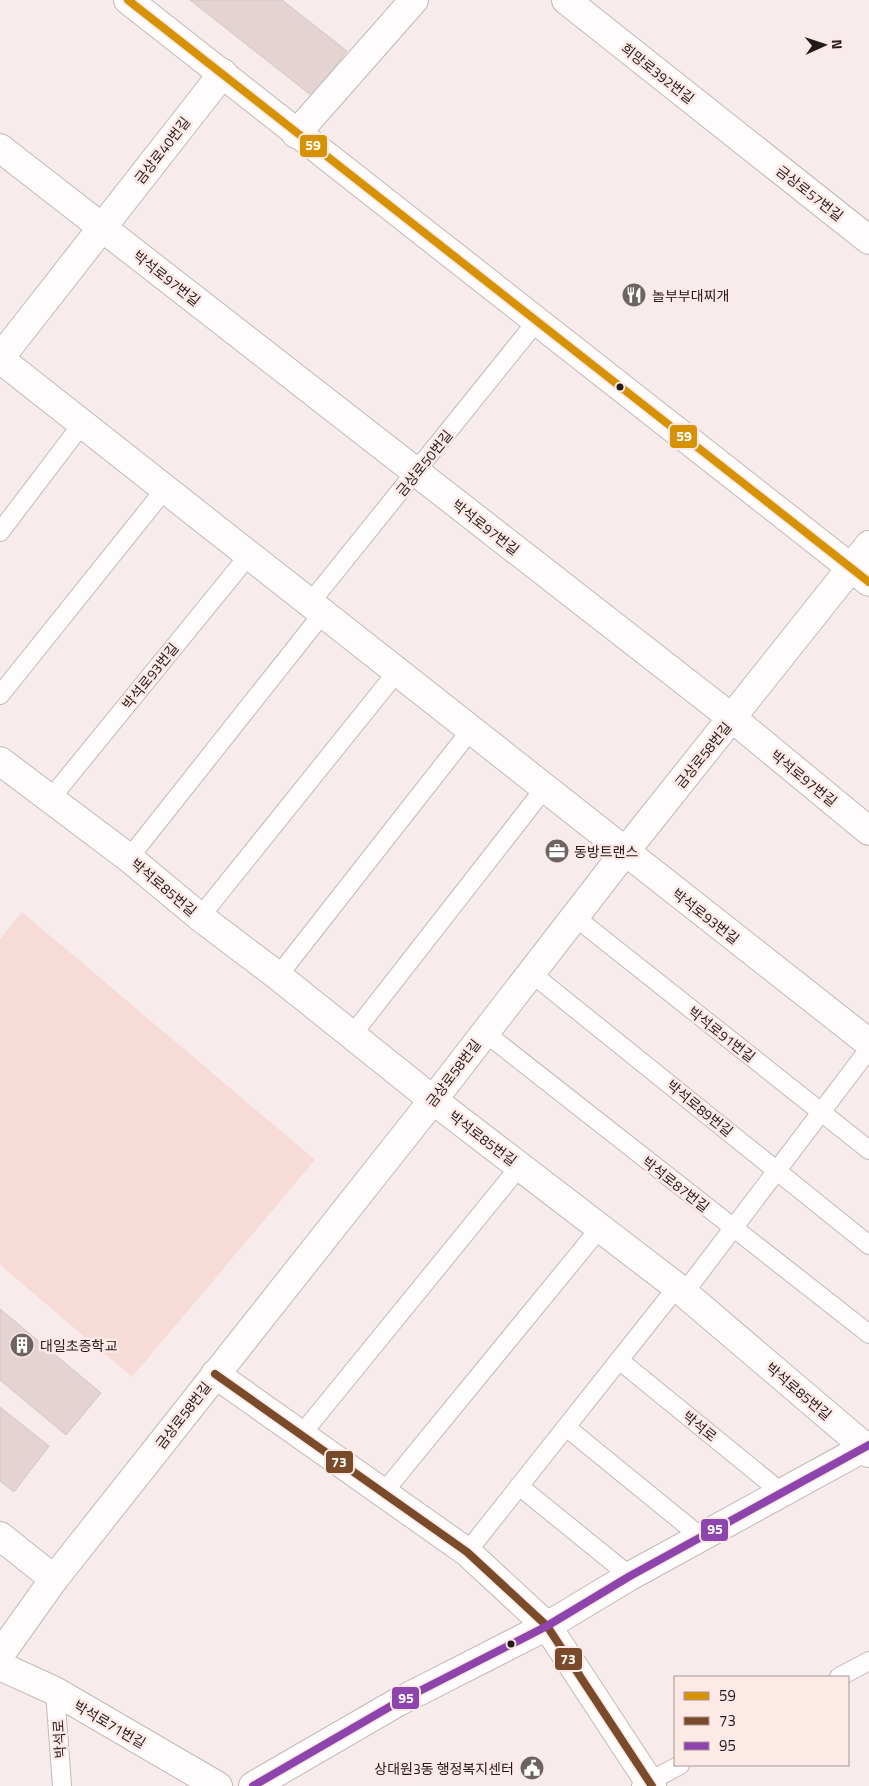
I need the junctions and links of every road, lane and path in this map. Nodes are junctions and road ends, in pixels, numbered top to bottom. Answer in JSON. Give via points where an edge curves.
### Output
{"nodes":[{"id":1,"x":128,"y":0,"type":"edge"},
{"id":2,"x":414,"y":0,"type":"edge"},
{"id":3,"x":566,"y":0,"type":"edge"},
{"id":4,"x":223,"y":73,"type":"junction"},
{"id":5,"x":296,"y":134,"type":"junction"},
{"id":6,"x":750,"y":146,"type":"joint"},
{"id":7,"x":0,"y":148,"type":"edge"},
{"id":8,"x":101,"y":226,"type":"junction"},
{"id":9,"x":869,"y":240,"type":"edge"},
{"id":10,"x":536,"y":322,"type":"junction"},
{"id":11,"x":0,"y":359,"type":"edge"},
{"id":12,"x":82,"y":424,"type":"junction"},
{"id":13,"x":416,"y":473,"type":"junction"},
{"id":14,"x":165,"y":489,"type":"junction"},
{"id":15,"x":0,"y":532,"type":"edge"},
{"id":16,"x":869,"y":545,"type":"edge"},
{"id":17,"x":249,"y":554,"type":"junction"},
{"id":18,"x":860,"y":575,"type":"edge"},
{"id":19,"x":317,"y":608,"type":"junction"},
{"id":20,"x":396,"y":673,"type":"junction"},
{"id":21,"x":0,"y":694,"type":"edge"},
{"id":22,"x":732,"y":718,"type":"junction"},
{"id":23,"x":470,"y":731,"type":"junction"},
{"id":24,"x":0,"y":761,"type":"edge"},
{"id":25,"x":544,"y":789,"type":"junction"},
{"id":26,"x":51,"y":798,"type":"junction"},
{"id":27,"x":869,"y":831,"type":"edge"},
{"id":28,"x":624,"y":853,"type":"junction"},
{"id":29,"x":129,"y":858,"type":"junction"},
{"id":30,"x":200,"y":917,"type":"junction"},
{"id":31,"x":576,"y":917,"type":"junction"},
{"id":32,"x":531,"y":973,"type":"junction"},
{"id":33,"x":278,"y":976,"type":"junction"},
{"id":34,"x":484,"y":1032,"type":"junction"},
{"id":35,"x":352,"y":1035,"type":"junction"},
{"id":36,"x":869,"y":1043,"type":"edge"},
{"id":37,"x":869,"y":1049,"type":"edge"},
{"id":38,"x":433,"y":1100,"type":"junction"},
{"id":39,"x":821,"y":1112,"type":"junction"},
{"id":40,"x":869,"y":1150,"type":"edge"},
{"id":41,"x":520,"y":1166,"type":"junction"},
{"id":42,"x":778,"y":1170,"type":"junction"},
{"id":43,"x":600,"y":1228,"type":"junction"},
{"id":44,"x":733,"y":1229,"type":"junction"},
{"id":45,"x":869,"y":1245,"type":"edge"},
{"id":46,"x":680,"y":1290,"type":"junction"},
{"id":47,"x":869,"y":1334,"type":"edge"},
{"id":48,"x":619,"y":1360,"type":"junction"},
{"id":49,"x":215,"y":1374,"type":"junction"},
{"id":50,"x":566,"y":1427,"type":"junction"},
{"id":51,"x":301,"y":1435,"type":"junction"},
{"id":52,"x":868,"y":1448,"type":"edge"},
{"id":53,"x":519,"y":1486,"type":"junction"},
{"id":54,"x":383,"y":1492,"type":"junction"},
{"id":55,"x":781,"y":1492,"type":"junction"},
{"id":56,"x":0,"y":1536,"type":"edge"},
{"id":57,"x":702,"y":1536,"type":"junction"},
{"id":58,"x":467,"y":1552,"type":"junction"},
{"id":59,"x":630,"y":1576,"type":"junction"},
{"id":60,"x":54,"y":1579,"type":"junction"},
{"id":61,"x":548,"y":1626,"type":"junction"},
{"id":62,"x":0,"y":1655,"type":"edge"},
{"id":63,"x":869,"y":1661,"type":"edge"},
{"id":64,"x":0,"y":1666,"type":"edge"},
{"id":65,"x":841,"y":1676,"type":"edge"},
{"id":66,"x":55,"y":1691,"type":"junction"},
{"id":67,"x":678,"y":1766,"type":"edge"},
{"id":68,"x":648,"y":1784,"type":"edge"},
{"id":69,"x":62,"y":1786,"type":"edge"},
{"id":70,"x":218,"y":1786,"type":"edge"},
{"id":71,"x":254,"y":1786,"type":"edge"}],
"edges":[{"from":1,"to":4,"type":"street"},
{"from":2,"to":5,"type":"street"},
{"from":3,"to":6,"type":"street","name":"희망로392번길"},
{"from":4,"to":5,"type":"street"},
{"from":4,"to":8,"type":"street","name":"금상로40번길"},
{"from":5,"to":10,"type":"street"},
{"from":6,"to":9,"type":"street","name":"금상로57번길"},
{"from":7,"to":8,"type":"street"},
{"from":8,"to":11,"type":"street","name":"금상로40번길"},
{"from":8,"to":13,"type":"street","name":"박석로97번길"},
{"from":10,"to":13,"type":"lane","name":"금상로50번길"},
{"from":10,"to":18,"type":"street"},
{"from":11,"to":12,"type":"street","name":"박석로93번길"},
{"from":12,"to":14,"type":"street","name":"박석로93번길"},
{"from":12,"to":15,"type":"lane"},
{"from":13,"to":19,"type":"lane","name":"금상로50번길"},
{"from":13,"to":22,"type":"street","name":"박석로97번길"},
{"from":14,"to":17,"type":"street","name":"박석로93번길"},
{"from":14,"to":21,"type":"lane"},
{"from":16,"to":18,"type":"street"},
{"from":17,"to":19,"type":"street","name":"박석로93번길"},
{"from":17,"to":26,"type":"lane","name":"박석로93번길"},
{"from":18,"to":22,"type":"street","name":"금상로58번길"},
{"from":19,"to":20,"type":"street","name":"박석로93번길"},
{"from":19,"to":29,"type":"lane"},
{"from":20,"to":23,"type":"street","name":"박석로93번길"},
{"from":20,"to":30,"type":"lane"},
{"from":22,"to":27,"type":"street","name":"박석로97번길"},
{"from":22,"to":28,"type":"street","name":"금상로58번길"},
{"from":23,"to":25,"type":"street","name":"박석로93번길"},
{"from":23,"to":33,"type":"lane"},
{"from":24,"to":26,"type":"street","name":"박석로85번길"},
{"from":25,"to":28,"type":"street","name":"박석로93번길"},
{"from":25,"to":35,"type":"lane"},
{"from":26,"to":29,"type":"street","name":"박석로85번길"},
{"from":28,"to":31,"type":"street","name":"금상로58번길"},
{"from":28,"to":36,"type":"street","name":"박석로93번길"},
{"from":29,"to":30,"type":"street","name":"박석로85번길"},
{"from":30,"to":33,"type":"street","name":"박석로85번길"},
{"from":31,"to":32,"type":"street","name":"금상로58번길"},
{"from":31,"to":39,"type":"lane","name":"박석로91번길"},
{"from":32,"to":34,"type":"street","name":"금상로58번길"},
{"from":32,"to":42,"type":"lane","name":"박석로89번길"},
{"from":33,"to":35,"type":"street","name":"박석로85번길"},
{"from":34,"to":38,"type":"street","name":"금상로58번길"},
{"from":34,"to":44,"type":"lane","name":"박석로87번길"},
{"from":35,"to":38,"type":"street","name":"박석로85번길"},
{"from":37,"to":39,"type":"lane"},
{"from":38,"to":41,"type":"street","name":"박석로85번길"},
{"from":38,"to":49,"type":"street","name":"금상로58번길"},
{"from":39,"to":40,"type":"lane","name":"박석로91번길"},
{"from":39,"to":42,"type":"lane"},
{"from":41,"to":43,"type":"street","name":"박석로85번길"},
{"from":41,"to":51,"type":"lane"},
{"from":42,"to":44,"type":"lane"},
{"from":42,"to":45,"type":"lane","name":"박석로89번길"},
{"from":43,"to":46,"type":"street","name":"박석로85번길"},
{"from":43,"to":54,"type":"lane"},
{"from":44,"to":46,"type":"lane"},
{"from":44,"to":47,"type":"lane","name":"박석로87번길"},
{"from":46,"to":48,"type":"lane"},
{"from":46,"to":52,"type":"street","name":"박석로85번길"},
{"from":48,"to":50,"type":"lane"},
{"from":48,"to":55,"type":"lane","name":"박석로"},
{"from":49,"to":51,"type":"street"},
{"from":49,"to":60,"type":"street","name":"금상로58번길"},
{"from":50,"to":53,"type":"lane"},
{"from":50,"to":57,"type":"lane"},
{"from":51,"to":54,"type":"street"},
{"from":52,"to":55,"type":"street"},
{"from":53,"to":58,"type":"lane"},
{"from":53,"to":59,"type":"lane"},
{"from":54,"to":58,"type":"street"},
{"from":55,"to":57,"type":"street"},
{"from":56,"to":60,"type":"street"},
{"from":57,"to":59,"type":"street"},
{"from":58,"to":61,"type":"street"},
{"from":59,"to":61,"type":"street"},
{"from":60,"to":62,"type":"street","name":"금상로58번길"},
{"from":61,"to":68,"type":"street"},
{"from":61,"to":71,"type":"street","via":[[398,1702]]},
{"from":63,"to":65,"type":"lane"},
{"from":64,"to":66,"type":"street","name":"박석로71번길"},
{"from":66,"to":69,"type":"lane","name":"박석로"},
{"from":66,"to":70,"type":"street","name":"박석로71번길"},
{"from":67,"to":68,"type":"lane"}]}
